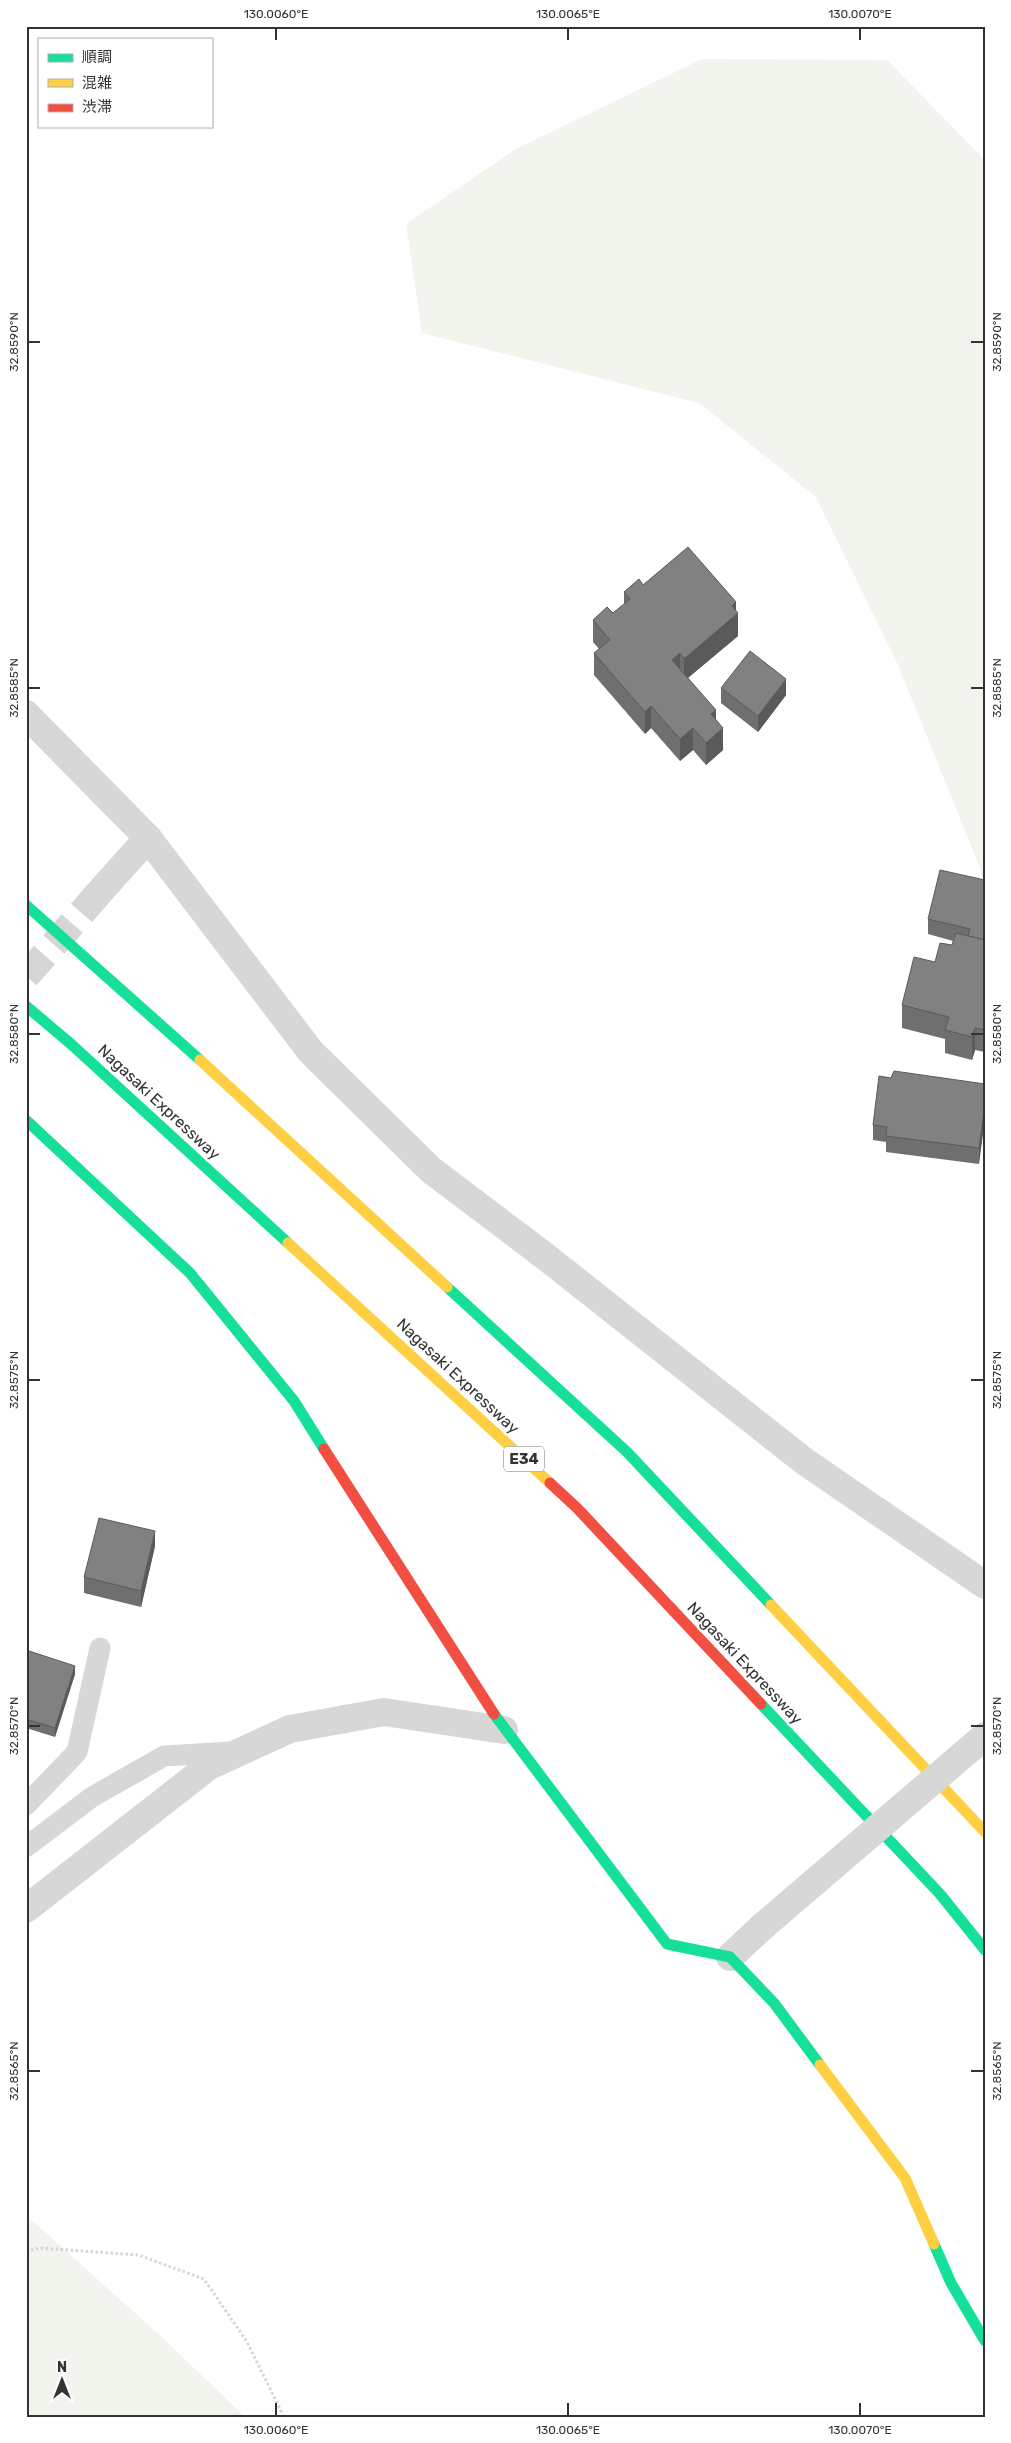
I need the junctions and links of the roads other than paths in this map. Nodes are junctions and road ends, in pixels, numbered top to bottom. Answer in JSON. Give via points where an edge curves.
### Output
{"nodes":[{"id":1,"x":26,"y":714,"type":"edge"},
{"id":2,"x":148,"y":838,"type":"junction"},
{"id":3,"x":98,"y":894,"type":"tunnel mouth"},
{"id":4,"x":26,"y":904,"type":"edge"},
{"id":5,"x":26,"y":1006,"type":"edge"},
{"id":6,"x":28,"y":1124,"type":"edge"},
{"id":7,"x":985,"y":1585,"type":"edge"},
{"id":8,"x":100,"y":1648,"type":"dead end"},
{"id":9,"x":504,"y":1730,"type":"junction"},
{"id":10,"x":985,"y":1736,"type":"edge"},
{"id":11,"x":242,"y":1751,"type":"junction"},
{"id":12,"x":26,"y":1805,"type":"edge"},
{"id":13,"x":985,"y":1832,"type":"edge"},
{"id":14,"x":26,"y":1847,"type":"edge"},
{"id":15,"x":26,"y":1909,"type":"edge"},
{"id":16,"x":985,"y":1950,"type":"edge"},
{"id":17,"x":730,"y":1957,"type":"junction"},
{"id":18,"x":985,"y":2341,"type":"edge"}],
"edges":[{"from":1,"to":2,"type":"street"},
{"from":2,"to":3,"type":"street"},
{"from":2,"to":7,"type":"street","via":[[311,1052],[431,1170],[804,1461]]},
{"from":4,"to":13,"type":"main road","via":[[627,1452]]},
{"from":5,"to":16,"type":"main road","name":"Nagasaki Expressway","number":"E34","via":[[577,1508],[940,1894]]},
{"from":6,"to":9,"type":"main road","via":[[190,1273],[294,1400]]},
{"from":8,"to":12,"type":"lane","via":[[77,1752]]},
{"from":9,"to":11,"type":"street","via":[[384,1712],[290,1729]]},
{"from":9,"to":17,"type":"main road","via":[[667,1944]]},
{"from":10,"to":17,"type":"street","bridge":true},
{"from":11,"to":14,"type":"lane","via":[[164,1756],[92,1798]]},
{"from":11,"to":15,"type":"street","via":[[209,1766]]},
{"from":17,"to":18,"type":"main road","via":[[774,2003],[906,2178],[951,2283]]}]}
